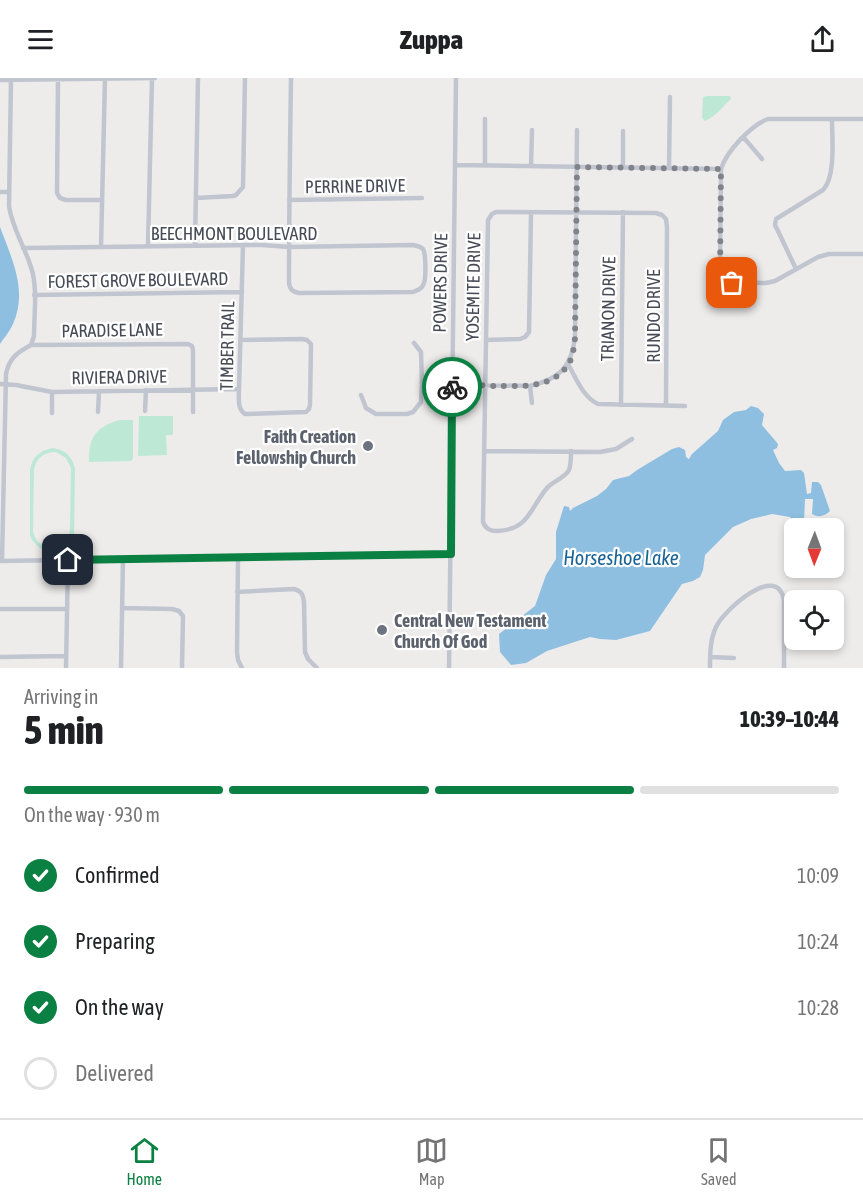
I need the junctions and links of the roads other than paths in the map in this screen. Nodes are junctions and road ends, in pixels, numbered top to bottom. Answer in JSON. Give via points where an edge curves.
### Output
{"nodes":[{"id":1,"x":153,"y":78,"type":"edge"},
{"id":2,"x":198,"y":78,"type":"edge"},
{"id":3,"x":245,"y":78,"type":"edge"},
{"id":4,"x":291,"y":78,"type":"edge"},
{"id":5,"x":456,"y":78,"type":"edge"},
{"id":6,"x":58,"y":79,"type":"edge"},
{"id":7,"x":105,"y":79,"type":"edge"},
{"id":8,"x":0,"y":80,"type":"edge"},
{"id":9,"x":11,"y":80,"type":"edge"},
{"id":10,"x":670,"y":97,"type":"dead end"},
{"id":11,"x":485,"y":118,"type":"dead end"},
{"id":12,"x":832,"y":119,"type":"junction"},
{"id":13,"x":863,"y":119,"type":"edge"},
{"id":14,"x":532,"y":130,"type":"dead end"},
{"id":15,"x":577,"y":130,"type":"dead end"},
{"id":16,"x":623,"y":131,"type":"dead end"},
{"id":17,"x":744,"y":138,"type":"junction"},
{"id":18,"x":762,"y":159,"type":"dead end"},
{"id":19,"x":455,"y":165,"type":"junction"},
{"id":20,"x":485,"y":165,"type":"junction"},
{"id":21,"x":531,"y":166,"type":"junction"},
{"id":22,"x":577,"y":167,"type":"junction"},
{"id":23,"x":623,"y":167,"type":"junction"},
{"id":24,"x":669,"y":168,"type":"junction"},
{"id":25,"x":721,"y":169,"type":"junction"},
{"id":26,"x":0,"y":192,"type":"edge"},
{"id":27,"x":9,"y":192,"type":"junction"},
{"id":28,"x":196,"y":198,"type":"junction"},
{"id":29,"x":422,"y":198,"type":"dead end"},
{"id":30,"x":102,"y":200,"type":"junction"},
{"id":31,"x":289,"y":200,"type":"junction"},
{"id":32,"x":623,"y":212,"type":"junction"},
{"id":33,"x":531,"y":213,"type":"junction"},
{"id":34,"x":577,"y":213,"type":"junction"},
{"id":35,"x":243,"y":245,"type":"junction"},
{"id":36,"x":148,"y":246,"type":"junction"},
{"id":37,"x":195,"y":246,"type":"junction"},
{"id":38,"x":101,"y":247,"type":"junction"},
{"id":39,"x":289,"y":247,"type":"junction"},
{"id":40,"x":23,"y":248,"type":"junction"},
{"id":41,"x":863,"y":254,"type":"edge"},
{"id":42,"x":796,"y":269,"type":"junction"},
{"id":43,"x":242,"y":292,"type":"junction"},
{"id":44,"x":34,"y":295,"type":"junction"},
{"id":45,"x":240,"y":340,"type":"junction"},
{"id":46,"x":486,"y":340,"type":"junction"},
{"id":47,"x":414,"y":343,"type":"dead end"},
{"id":48,"x":31,"y":345,"type":"junction"},
{"id":49,"x":568,"y":364,"type":"junction"},
{"id":50,"x":3,"y":384,"type":"edge"},
{"id":51,"x":422,"y":384,"type":"junction"},
{"id":52,"x":452,"y":385,"type":"junction"},
{"id":53,"x":485,"y":385,"type":"junction"},
{"id":54,"x":530,"y":386,"type":"junction"},
{"id":55,"x":239,"y":389,"type":"junction"},
{"id":56,"x":146,"y":390,"type":"junction"},
{"id":57,"x":193,"y":390,"type":"junction"},
{"id":58,"x":99,"y":391,"type":"junction"},
{"id":59,"x":52,"y":392,"type":"junction"},
{"id":60,"x":361,"y":394,"type":"dead end"},
{"id":61,"x":532,"y":403,"type":"dead end"},
{"id":62,"x":621,"y":405,"type":"junction"},
{"id":63,"x":666,"y":406,"type":"junction"},
{"id":64,"x":685,"y":406,"type":"dead end"},
{"id":65,"x":145,"y":411,"type":"dead end"},
{"id":66,"x":98,"y":412,"type":"dead end"},
{"id":67,"x":193,"y":412,"type":"dead end"},
{"id":68,"x":52,"y":413,"type":"dead end"},
{"id":69,"x":632,"y":439,"type":"dead end"},
{"id":70,"x":485,"y":451,"type":"junction"},
{"id":71,"x":571,"y":451,"type":"junction"},
{"id":72,"x":451,"y":554,"type":"junction"},
{"id":73,"x":238,"y":558,"type":"junction"},
{"id":74,"x":123,"y":559,"type":"junction"},
{"id":75,"x":68,"y":560,"type":"junction"},
{"id":76,"x":1,"y":561,"type":"edge"},
{"id":77,"x":237,"y":592,"type":"junction"},
{"id":78,"x":123,"y":608,"type":"junction"},
{"id":79,"x":0,"y":609,"type":"edge"},
{"id":80,"x":67,"y":609,"type":"junction"},
{"id":81,"x":66,"y":656,"type":"junction"},
{"id":82,"x":0,"y":657,"type":"edge"},
{"id":83,"x":710,"y":657,"type":"junction"},
{"id":84,"x":734,"y":658,"type":"dead end"},
{"id":85,"x":66,"y":668,"type":"edge"},
{"id":86,"x":121,"y":668,"type":"edge"},
{"id":87,"x":182,"y":668,"type":"edge"},
{"id":88,"x":242,"y":668,"type":"edge"},
{"id":89,"x":317,"y":668,"type":"edge"},
{"id":90,"x":449,"y":668,"type":"edge"},
{"id":91,"x":710,"y":668,"type":"edge"},
{"id":92,"x":784,"y":668,"type":"edge"}],
"edges":[{"from":1,"to":7,"type":"street"},
{"from":1,"to":36,"type":"street"},
{"from":2,"to":28,"type":"street"},
{"from":3,"to":28,"type":"street","via":[[243,187],[233,196]]},
{"from":4,"to":31,"type":"street"},
{"from":5,"to":19,"type":"street","name":"POWERS DRIVE"},
{"from":6,"to":7,"type":"street"},
{"from":6,"to":9,"type":"street"},
{"from":6,"to":30,"type":"street","via":[[58,196],[66,200]]},
{"from":7,"to":30,"type":"street"},
{"from":8,"to":9,"type":"street"},
{"from":9,"to":27,"type":"street"},
{"from":10,"to":24,"type":"street"},
{"from":11,"to":20,"type":"street"},
{"from":12,"to":13,"type":"street"},
{"from":12,"to":17,"type":"street","via":[[768,119]]},
{"from":12,"to":42,"type":"street","via":[[828,186],[776,219],[777,231]]},
{"from":14,"to":21,"type":"street"},
{"from":15,"to":22,"type":"street"},
{"from":16,"to":23,"type":"street"},
{"from":17,"to":18,"type":"street"},
{"from":17,"to":25,"type":"street","via":[[727,154]]},
{"from":19,"to":20,"type":"street"},
{"from":19,"to":52,"type":"street","name":"POWERS DRIVE"},
{"from":20,"to":21,"type":"street"},
{"from":21,"to":22,"type":"street"},
{"from":22,"to":23,"type":"street"},
{"from":22,"to":34,"type":"street"},
{"from":23,"to":24,"type":"street"},
{"from":24,"to":25,"type":"street"},
{"from":25,"to":42,"type":"street","via":[[722,277],[732,283],[766,283]]},
{"from":26,"to":27,"type":"street"},
{"from":27,"to":40,"type":"street","via":[[11,219]]},
{"from":28,"to":37,"type":"street"},
{"from":29,"to":31,"type":"street","name":"PERRINE DRIVE"},
{"from":30,"to":38,"type":"street"},
{"from":31,"to":39,"type":"street"},
{"from":32,"to":34,"type":"street"},
{"from":32,"to":62,"type":"street","name":"TRIANON DRIVE"},
{"from":32,"to":63,"type":"street","name":"RUNDO DRIVE","via":[[656,213],[666,219]]},
{"from":33,"to":34,"type":"street"},
{"from":33,"to":46,"type":"street","via":[[529,332],[520,339]]},
{"from":33,"to":46,"type":"street","name":"YOSEMITE DRIVE","via":[[496,212],[488,220]]},
{"from":34,"to":49,"type":"street","via":[[575,338]]},
{"from":35,"to":37,"type":"street","name":"BEECHMONT BOULEVARD"},
{"from":35,"to":39,"type":"street","name":"BEECHMONT BOULEVARD"},
{"from":35,"to":43,"type":"street","name":"TIMBER TRAIL"},
{"from":36,"to":37,"type":"street","name":"BEECHMONT BOULEVARD"},
{"from":36,"to":38,"type":"street","name":"BEECHMONT BOULEVARD"},
{"from":38,"to":40,"type":"street","name":"BEECHMONT BOULEVARD"},
{"from":39,"to":39,"type":"street","name":"BEECHMONT BOULEVARD","via":[[289,284],[294,292],[413,292],[423,286],[424,250],[420,247]]},
{"from":40,"to":44,"type":"street","via":[[32,269]]},
{"from":41,"to":42,"type":"street","via":[[829,254]]},
{"from":43,"to":44,"type":"street","name":"FOREST GROVE BOULEVARD"},
{"from":43,"to":45,"type":"street","name":"TIMBER TRAIL"},
{"from":44,"to":48,"type":"street"},
{"from":45,"to":55,"type":"street","name":"TIMBER TRAIL"},
{"from":45,"to":55,"type":"street","name":"TIMBER TRAIL","via":[[307,340],[312,349],[309,409],[245,414],[239,408]]},
{"from":46,"to":53,"type":"street","name":"YOSEMITE DRIVE"},
{"from":47,"to":51,"type":"street","via":[[421,352]]},
{"from":48,"to":50,"type":"street","via":[[12,359]]},
{"from":48,"to":57,"type":"street","name":"PARADISE LANE","via":[[186,343],[193,350]]},
{"from":49,"to":54,"type":"street","via":[[557,377]]},
{"from":49,"to":62,"type":"street","via":[[591,401]]},
{"from":50,"to":59,"type":"street","name":"RIVIERA DRIVE"},
{"from":50,"to":76,"type":"street"},
{"from":51,"to":52,"type":"street"},
{"from":51,"to":60,"type":"street","via":[[421,402],[407,414],[371,412]]},
{"from":52,"to":53,"type":"street"},
{"from":52,"to":72,"type":"street","name":"POWERS DRIVE"},
{"from":53,"to":54,"type":"street"},
{"from":53,"to":70,"type":"street","name":"YOSEMITE DRIVE"},
{"from":54,"to":61,"type":"street"},
{"from":55,"to":57,"type":"street","name":"RIVIERA DRIVE"},
{"from":56,"to":57,"type":"street","name":"RIVIERA DRIVE"},
{"from":56,"to":58,"type":"street","name":"RIVIERA DRIVE"},
{"from":56,"to":65,"type":"street"},
{"from":57,"to":67,"type":"street"},
{"from":58,"to":59,"type":"street","name":"RIVIERA DRIVE"},
{"from":58,"to":66,"type":"street"},
{"from":59,"to":68,"type":"street"},
{"from":62,"to":63,"type":"street"},
{"from":63,"to":64,"type":"street"},
{"from":69,"to":71,"type":"street","via":[[616,449]]},
{"from":70,"to":71,"type":"street"},
{"from":70,"to":71,"type":"street","name":"YOSEMITE DRIVE","via":[[483,522],[491,531],[521,525],[547,488],[568,471]]},
{"from":72,"to":73,"type":"street"},
{"from":72,"to":90,"type":"street","name":"POWERS DRIVE"},
{"from":73,"to":74,"type":"street"},
{"from":73,"to":77,"type":"street"},
{"from":74,"to":75,"type":"street"},
{"from":74,"to":78,"type":"street"},
{"from":75,"to":76,"type":"street"},
{"from":75,"to":80,"type":"street"},
{"from":77,"to":88,"type":"street","via":[[237,652]]},
{"from":77,"to":89,"type":"street","via":[[294,589],[303,594],[305,652]]},
{"from":78,"to":86,"type":"street"},
{"from":78,"to":87,"type":"street","via":[[179,611],[183,616]]},
{"from":79,"to":80,"type":"street"},
{"from":80,"to":81,"type":"street"},
{"from":81,"to":82,"type":"street"},
{"from":81,"to":85,"type":"street"},
{"from":83,"to":84,"type":"street"},
{"from":83,"to":91,"type":"street"},
{"from":83,"to":92,"type":"street","via":[[716,627],[736,602],[758,588],[774,586],[783,593],[784,600]]}]}
